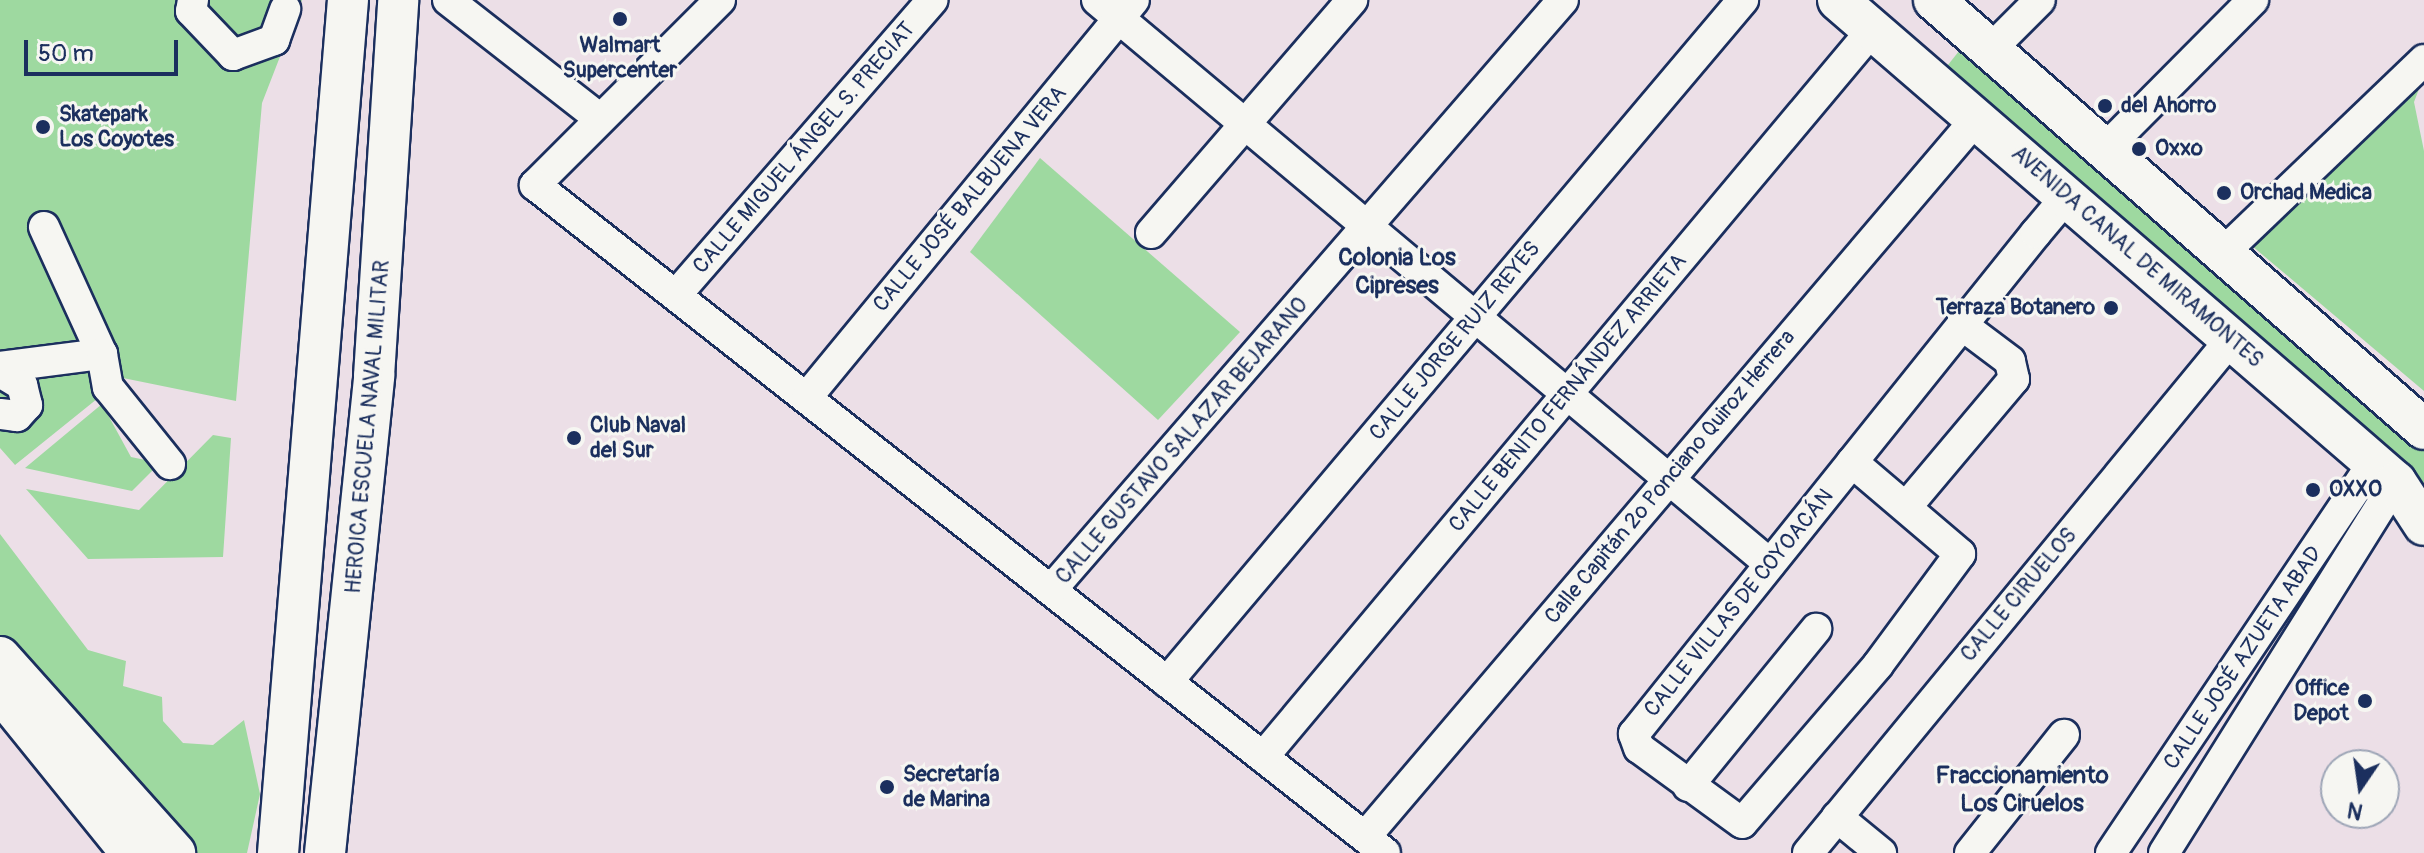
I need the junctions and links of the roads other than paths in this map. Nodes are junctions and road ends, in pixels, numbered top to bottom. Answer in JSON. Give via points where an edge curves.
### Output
{"nodes":[{"id":1,"x":193,"y":0,"type":"edge"},
{"id":2,"x":348,"y":0,"type":"edge"},
{"id":3,"x":398,"y":0,"type":"edge"},
{"id":4,"x":448,"y":0,"type":"edge"},
{"id":5,"x":720,"y":0,"type":"edge"},
{"id":6,"x":932,"y":0,"type":"edge"},
{"id":7,"x":1352,"y":0,"type":"edge"},
{"id":8,"x":1563,"y":0,"type":"edge"},
{"id":9,"x":1743,"y":0,"type":"edge"},
{"id":10,"x":1838,"y":0,"type":"edge"},
{"id":11,"x":1932,"y":0,"type":"edge"},
{"id":12,"x":2040,"y":0,"type":"edge"},
{"id":13,"x":2253,"y":0,"type":"edge"},
{"id":14,"x":1117,"y":6,"type":"edge"},
{"id":15,"x":285,"y":9,"type":"dead end"},
{"id":16,"x":1879,"y":36,"type":"junction"},
{"id":17,"x":1984,"y":43,"type":"junction"},
{"id":18,"x":2424,"y":60,"type":"edge"},
{"id":19,"x":1930,"y":80,"type":"junction"},
{"id":20,"x":599,"y":118,"type":"junction"},
{"id":21,"x":1976,"y":119,"type":"junction"},
{"id":22,"x":1245,"y":124,"type":"junction"},
{"id":23,"x":2106,"y":148,"type":"junction"},
{"id":24,"x":2067,"y":196,"type":"junction"},
{"id":25,"x":44,"y":227,"type":"dead end"},
{"id":26,"x":1368,"y":227,"type":"junction"},
{"id":27,"x":1151,"y":233,"type":"dead end"},
{"id":28,"x":2225,"y":251,"type":"junction"},
{"id":29,"x":676,"y":295,"type":"junction"},
{"id":30,"x":1475,"y":317,"type":"junction"},
{"id":31,"x":1962,"y":325,"type":"junction"},
{"id":32,"x":2232,"y":338,"type":"junction"},
{"id":33,"x":102,"y":354,"type":"junction"},
{"id":34,"x":0,"y":369,"type":"edge"},
{"id":35,"x":320,"y":373,"type":"junction"},
{"id":36,"x":374,"y":376,"type":"junction"},
{"id":37,"x":1567,"y":394,"type":"junction"},
{"id":38,"x":807,"y":397,"type":"junction"},
{"id":39,"x":0,"y":414,"type":"edge"},
{"id":40,"x":2419,"y":419,"type":"edge"},
{"id":41,"x":1852,"y":462,"type":"junction"},
{"id":42,"x":170,"y":464,"type":"dead end"},
{"id":43,"x":2385,"y":472,"type":"junction"},
{"id":44,"x":1667,"y":478,"type":"junction"},
{"id":45,"x":1907,"y":506,"type":"junction"},
{"id":46,"x":2424,"y":525,"type":"edge"},
{"id":47,"x":1770,"y":564,"type":"junction"},
{"id":48,"x":1051,"y":590,"type":"junction"},
{"id":49,"x":1816,"y":629,"type":"dead end"},
{"id":50,"x":0,"y":657,"type":"edge"},
{"id":51,"x":1167,"y":682,"type":"junction"},
{"id":52,"x":0,"y":692,"type":"edge"},
{"id":53,"x":2064,"y":735,"type":"dead end"},
{"id":54,"x":1263,"y":757,"type":"junction"},
{"id":55,"x":1688,"y":786,"type":"junction"},
{"id":56,"x":1837,"y":817,"type":"junction"},
{"id":57,"x":1375,"y":845,"type":"edge"},
{"id":58,"x":131,"y":853,"type":"edge"},
{"id":59,"x":175,"y":853,"type":"edge"},
{"id":60,"x":278,"y":853,"type":"edge"},
{"id":61,"x":325,"y":853,"type":"edge"},
{"id":62,"x":1808,"y":853,"type":"edge"},
{"id":63,"x":1881,"y":853,"type":"edge"},
{"id":64,"x":1970,"y":853,"type":"edge"},
{"id":65,"x":2111,"y":853,"type":"edge"},
{"id":66,"x":2164,"y":853,"type":"edge"}],
"edges":[{"from":1,"to":15,"type":"street","via":[[191,11],[233,55],[274,40]]},
{"from":2,"to":35,"type":"main road"},
{"from":3,"to":36,"type":"main road","name":"HEROICA ESCUELA NAVAL MILITAR"},
{"from":4,"to":20,"type":"street"},
{"from":5,"to":20,"type":"street"},
{"from":6,"to":29,"type":"street","name":"CALLE MIGUEL ÁNGEL S. PRECIAT"},
{"from":7,"to":22,"type":"street"},
{"from":8,"to":26,"type":"street","name":"CALLE GUSTAVO SALAZAR BEJARANO"},
{"from":9,"to":30,"type":"street","name":"CALLE JORGE RUIZ REYES"},
{"from":10,"to":16,"type":"main road","name":"AVENIDA CANAL DE MIRAMONTES"},
{"from":11,"to":16,"type":"main road","via":[[1924,32],[1907,44]]},
{"from":11,"to":17,"type":"main road"},
{"from":12,"to":17,"type":"street"},
{"from":13,"to":23,"type":"street"},
{"from":14,"to":22,"type":"street"},
{"from":14,"to":38,"type":"street","name":"CALLE JOSÉ BALBUENA VERA"},
{"from":16,"to":19,"type":"main road","name":"AVENIDA CANAL DE MIRAMONTES"},
{"from":16,"to":37,"type":"street","name":"CALLE BENITO FERNÁNDEZ ARRIETA"},
{"from":17,"to":19,"type":"main road","via":[[1956,30],[1936,38],[1926,58]]},
{"from":17,"to":23,"type":"main road"},
{"from":18,"to":28,"type":"street"},
{"from":19,"to":21,"type":"main road","name":"AVENIDA CANAL DE MIRAMONTES"},
{"from":20,"to":29,"type":"street","via":[[535,185]]},
{"from":21,"to":24,"type":"main road","name":"AVENIDA CANAL DE MIRAMONTES"},
{"from":21,"to":44,"type":"street","name":"Calle Capitán 2º Ponciano Quiroz Herrera"},
{"from":22,"to":26,"type":"street"},
{"from":22,"to":27,"type":"street"},
{"from":23,"to":28,"type":"main road"},
{"from":24,"to":31,"type":"street","name":"CALLE VILLAS DE COYOACÁN"},
{"from":24,"to":32,"type":"main road","name":"AVENIDA CANAL DE MIRAMONTES"},
{"from":25,"to":33,"type":"street"},
{"from":26,"to":30,"type":"street"},
{"from":26,"to":48,"type":"street","name":"CALLE GUSTAVO SALAZAR BEJARANO"},
{"from":28,"to":40,"type":"main road"},
{"from":29,"to":38,"type":"street"},
{"from":30,"to":37,"type":"street"},
{"from":30,"to":51,"type":"street","name":"CALLE JORGE RUIZ REYES"},
{"from":31,"to":41,"type":"street","name":"CALLE VILLAS DE COYOACÁN"},
{"from":31,"to":45,"type":"street","via":[[2016,370]]},
{"from":32,"to":43,"type":"main road","name":"AVENIDA CANAL DE MIRAMONTES"},
{"from":32,"to":56,"type":"street","name":"CALLE CIRUELOS"},
{"from":33,"to":34,"type":"street"},
{"from":33,"to":42,"type":"street","via":[[108,387]]},
{"from":34,"to":39,"type":"street","via":[[22,385],[27,405],[17,416]]},
{"from":35,"to":36,"type":"main road"},
{"from":35,"to":60,"type":"main road"},
{"from":36,"to":61,"type":"main road","name":"HEROICA ESCUELA NAVAL MILITAR"},
{"from":37,"to":44,"type":"street"},
{"from":37,"to":54,"type":"street","name":"CALLE BENITO FERNÁNDEZ ARRIETA"},
{"from":38,"to":48,"type":"street"},
{"from":41,"to":45,"type":"street"},
{"from":41,"to":47,"type":"street","name":"CALLE VILLAS DE COYOACÁN"},
{"from":43,"to":46,"type":"main road","name":"AVENIDA CANAL DE MIRAMONTES"},
{"from":43,"to":65,"type":"street","name":"CALLE JOSÉ AZUETA ABAD"},
{"from":43,"to":66,"type":"street","name":"CALLE JOSÉ AZUETA ABAD"},
{"from":44,"to":47,"type":"street"},
{"from":44,"to":57,"type":"street","name":"Calle Capitán 2º Ponciano Quiroz Herrera"},
{"from":45,"to":55,"type":"street","name":"CALLE VILLAS DE COYOACÁN","via":[[1960,554],[1947,577],[1749,820],[1731,820]]},
{"from":47,"to":55,"type":"street","name":"CALLE VILLAS DE COYOACÁN","via":[[1634,734],[1639,748]]},
{"from":48,"to":51,"type":"street"},
{"from":49,"to":55,"type":"street"},
{"from":50,"to":59,"type":"main road"},
{"from":51,"to":54,"type":"street"},
{"from":52,"to":58,"type":"main road"},
{"from":53,"to":64,"type":"street"},
{"from":54,"to":57,"type":"street"},
{"from":56,"to":62,"type":"street","name":"CALLE CIRUELOS"},
{"from":56,"to":63,"type":"street"}]}
